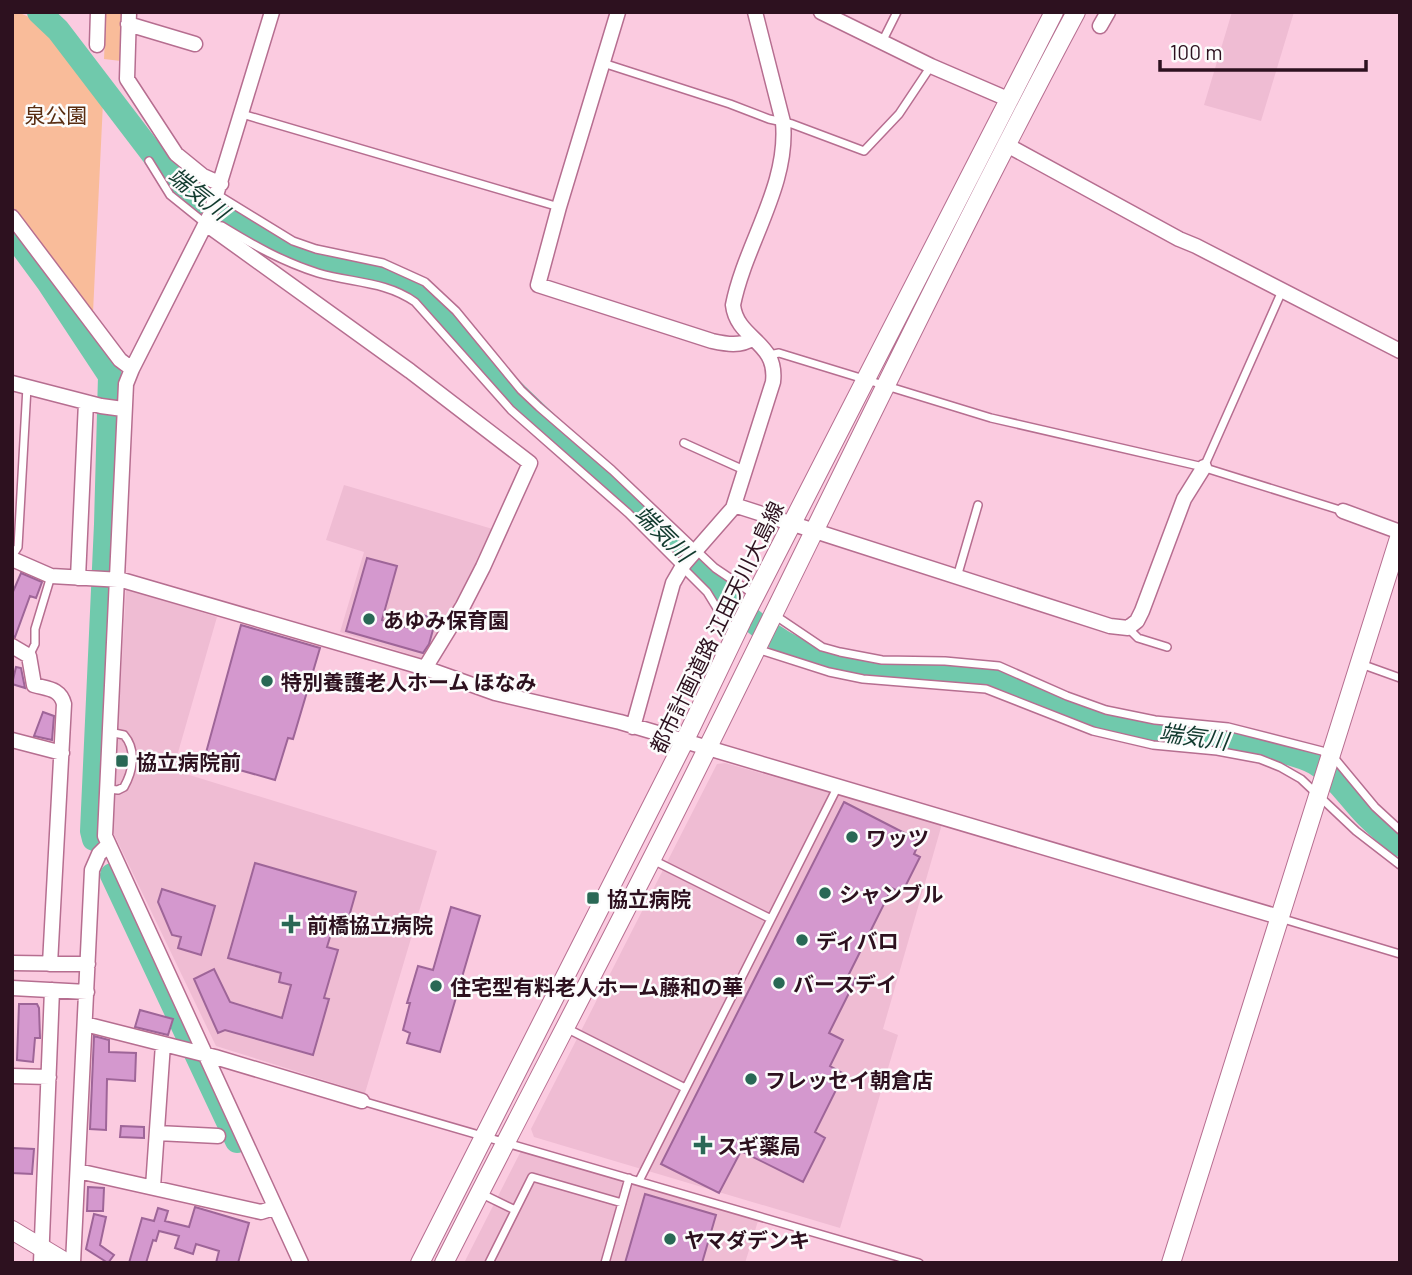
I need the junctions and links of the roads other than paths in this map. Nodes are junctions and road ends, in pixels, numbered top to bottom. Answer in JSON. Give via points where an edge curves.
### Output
{"nodes":[{"id":1,"x":98,"y":12,"type":"edge"},
{"id":2,"x":272,"y":12,"type":"edge"},
{"id":3,"x":618,"y":12,"type":"edge"},
{"id":4,"x":755,"y":12,"type":"edge"},
{"id":5,"x":821,"y":12,"type":"edge"},
{"id":6,"x":897,"y":12,"type":"edge"},
{"id":7,"x":1054,"y":12,"type":"edge"},
{"id":8,"x":1076,"y":12,"type":"edge"},
{"id":9,"x":1108,"y":12,"type":"edge"},
{"id":10,"x":129,"y":18,"type":"edge"},
{"id":11,"x":1100,"y":26,"type":"dead end"},
{"id":12,"x":882,"y":42,"type":"junction"},
{"id":13,"x":195,"y":44,"type":"dead end"},
{"id":14,"x":96,"y":45,"type":"dead end"},
{"id":15,"x":602,"y":63,"type":"junction"},
{"id":16,"x":931,"y":66,"type":"junction"},
{"id":17,"x":1010,"y":100,"type":"junction"},
{"id":18,"x":242,"y":114,"type":"junction"},
{"id":19,"x":783,"y":122,"type":"junction"},
{"id":20,"x":1007,"y":145,"type":"junction"},
{"id":21,"x":149,"y":161,"type":"dead end"},
{"id":22,"x":218,"y":192,"type":"junction"},
{"id":23,"x":559,"y":207,"type":"junction"},
{"id":24,"x":12,"y":217,"type":"edge"},
{"id":25,"x":210,"y":223,"type":"junction"},
{"id":26,"x":1282,"y":291,"type":"junction"},
{"id":27,"x":753,"y":338,"type":"junction"},
{"id":28,"x":1400,"y":351,"type":"edge"},
{"id":29,"x":769,"y":355,"type":"junction"},
{"id":30,"x":132,"y":369,"type":"junction"},
{"id":31,"x":866,"y":379,"type":"junction"},
{"id":32,"x":20,"y":385,"type":"edge"},
{"id":33,"x":886,"y":386,"type":"junction"},
{"id":34,"x":106,"y":406,"type":"junction"},
{"id":35,"x":684,"y":443,"type":"dead end"},
{"id":36,"x":1204,"y":467,"type":"junction"},
{"id":37,"x":746,"y":470,"type":"junction"},
{"id":38,"x":734,"y":505,"type":"junction"},
{"id":39,"x":978,"y":505,"type":"dead end"},
{"id":40,"x":1343,"y":511,"type":"joint"},
{"id":41,"x":792,"y":524,"type":"junction"},
{"id":42,"x":813,"y":531,"type":"junction"},
{"id":43,"x":1400,"y":534,"type":"edge"},
{"id":44,"x":696,"y":550,"type":"junction"},
{"id":45,"x":12,"y":558,"type":"edge"},
{"id":46,"x":683,"y":566,"type":"junction"},
{"id":47,"x":51,"y":576,"type":"junction"},
{"id":48,"x":957,"y":577,"type":"junction"},
{"id":49,"x":78,"y":578,"type":"junction"},
{"id":50,"x":109,"y":579,"type":"junction"},
{"id":51,"x":754,"y":598,"type":"junction"},
{"id":52,"x":771,"y":615,"type":"junction"},
{"id":53,"x":740,"y":625,"type":"junction"},
{"id":54,"x":1128,"y":628,"type":"junction"},
{"id":55,"x":758,"y":642,"type":"junction"},
{"id":56,"x":12,"y":646,"type":"edge"},
{"id":57,"x":1167,"y":647,"type":"dead end"},
{"id":58,"x":29,"y":656,"type":"junction"},
{"id":59,"x":1359,"y":663,"type":"junction"},
{"id":60,"x":425,"y":668,"type":"junction"},
{"id":61,"x":1400,"y":678,"type":"edge"},
{"id":62,"x":633,"y":727,"type":"junction"},
{"id":63,"x":115,"y":733,"type":"junction"},
{"id":64,"x":12,"y":740,"type":"edge"},
{"id":65,"x":684,"y":742,"type":"junction"},
{"id":66,"x":707,"y":749,"type":"junction"},
{"id":67,"x":62,"y":753,"type":"junction"},
{"id":68,"x":1329,"y":758,"type":"junction"},
{"id":69,"x":837,"y":788,"type":"junction"},
{"id":70,"x":112,"y":790,"type":"junction"},
{"id":71,"x":1319,"y":792,"type":"junction"},
{"id":72,"x":1400,"y":830,"type":"edge"},
{"id":73,"x":108,"y":845,"type":"junction"},
{"id":74,"x":650,"y":859,"type":"junction"},
{"id":75,"x":1400,"y":865,"type":"edge"},
{"id":76,"x":1279,"y":917,"type":"junction"},
{"id":77,"x":771,"y":919,"type":"junction"},
{"id":78,"x":1400,"y":954,"type":"edge"},
{"id":79,"x":12,"y":963,"type":"edge"},
{"id":80,"x":50,"y":964,"type":"junction"},
{"id":81,"x":88,"y":964,"type":"junction"},
{"id":82,"x":12,"y":988,"type":"edge"},
{"id":83,"x":52,"y":990,"type":"junction"},
{"id":84,"x":86,"y":992,"type":"junction"},
{"id":85,"x":85,"y":1024,"type":"junction"},
{"id":86,"x":564,"y":1027,"type":"junction"},
{"id":87,"x":163,"y":1044,"type":"junction"},
{"id":88,"x":199,"y":1053,"type":"junction"},
{"id":89,"x":12,"y":1076,"type":"edge"},
{"id":90,"x":49,"y":1077,"type":"junction"},
{"id":91,"x":685,"y":1088,"type":"junction"},
{"id":92,"x":362,"y":1101,"type":"joint"},
{"id":93,"x":157,"y":1133,"type":"junction"},
{"id":94,"x":218,"y":1136,"type":"dead end"},
{"id":95,"x":485,"y":1136,"type":"junction"},
{"id":96,"x":506,"y":1142,"type":"junction"},
{"id":97,"x":78,"y":1171,"type":"junction"},
{"id":98,"x":629,"y":1178,"type":"junction"},
{"id":99,"x":639,"y":1181,"type":"junction"},
{"id":100,"x":153,"y":1187,"type":"junction"},
{"id":101,"x":480,"y":1193,"type":"junction"},
{"id":102,"x":622,"y":1203,"type":"junction"},
{"id":103,"x":274,"y":1208,"type":"junction"},
{"id":104,"x":516,"y":1210,"type":"junction"},
{"id":105,"x":12,"y":1230,"type":"edge"},
{"id":106,"x":41,"y":1255,"type":"edge"},
{"id":107,"x":67,"y":1263,"type":"edge"},
{"id":108,"x":74,"y":1263,"type":"edge"},
{"id":109,"x":300,"y":1263,"type":"edge"},
{"id":110,"x":420,"y":1263,"type":"edge"},
{"id":111,"x":444,"y":1263,"type":"edge"},
{"id":112,"x":489,"y":1263,"type":"edge"},
{"id":113,"x":604,"y":1263,"type":"edge"},
{"id":114,"x":919,"y":1263,"type":"edge"},
{"id":115,"x":1171,"y":1263,"type":"edge"}],
"edges":[{"from":1,"to":14,"type":"street"},
{"from":2,"to":18,"type":"street"},
{"from":3,"to":15,"type":"street"},
{"from":4,"to":19,"type":"street"},
{"from":5,"to":12,"type":"street"},
{"from":6,"to":12,"type":"lane"},
{"from":7,"to":17,"type":"street","name":"都市計画道路 江田天川大島線"},
{"from":8,"to":20,"type":"street"},
{"from":9,"to":11,"type":"street"},
{"from":10,"to":13,"type":"street"},
{"from":10,"to":22,"type":"street","via":[[127,79],[176,154]]},
{"from":12,"to":16,"type":"street"},
{"from":15,"to":19,"type":"lane"},
{"from":15,"to":23,"type":"street"},
{"from":16,"to":17,"type":"street"},
{"from":16,"to":19,"type":"lane","via":[[899,114],[864,152]]},
{"from":17,"to":31,"type":"street","name":"都市計画道路 江田天川大島線"},
{"from":18,"to":22,"type":"street"},
{"from":18,"to":23,"type":"lane"},
{"from":19,"to":27,"type":"street","via":[[779,173],[733,305],[739,324]]},
{"from":20,"to":26,"type":"street"},
{"from":20,"to":33,"type":"street"},
{"from":21,"to":25,"type":"lane","via":[[170,195]]},
{"from":22,"to":25,"type":"street"},
{"from":22,"to":44,"type":"lane","via":[[293,242],[383,263],[425,282],[456,311],[521,390]]},
{"from":23,"to":27,"type":"street","via":[[538,282],[541,288],[712,341],[737,344]]},
{"from":24,"to":30,"type":"street","via":[[120,360]]},
{"from":25,"to":30,"type":"street"},
{"from":25,"to":46,"type":"lane","via":[[278,258],[321,274],[396,290],[415,302],[522,421]]},
{"from":25,"to":60,"type":"street","via":[[528,460],[530,467],[483,567]]},
{"from":26,"to":28,"type":"street"},
{"from":26,"to":36,"type":"lane"},
{"from":27,"to":29,"type":"street"},
{"from":29,"to":31,"type":"lane","via":[[779,353]]},
{"from":29,"to":37,"type":"street","via":[[773,382]]},
{"from":30,"to":34,"type":"street","via":[[126,384]]},
{"from":31,"to":33,"type":"lane"},
{"from":31,"to":41,"type":"street","name":"都市計画道路 江田天川大島線"},
{"from":32,"to":34,"type":"street"},
{"from":32,"to":45,"type":"lane","via":[[18,547]]},
{"from":33,"to":36,"type":"lane","via":[[991,418]]},
{"from":33,"to":42,"type":"street"},
{"from":34,"to":49,"type":"street"},
{"from":34,"to":50,"type":"street"},
{"from":35,"to":37,"type":"lane"},
{"from":36,"to":40,"type":"lane"},
{"from":36,"to":54,"type":"street","via":[[1184,499],[1142,611]]},
{"from":37,"to":38,"type":"street"},
{"from":38,"to":41,"type":"street"},
{"from":38,"to":44,"type":"street"},
{"from":39,"to":48,"type":"lane"},
{"from":40,"to":43,"type":"street"},
{"from":41,"to":42,"type":"street"},
{"from":41,"to":51,"type":"street","name":"都市計画道路 江田天川大島線"},
{"from":42,"to":48,"type":"street"},
{"from":42,"to":52,"type":"street"},
{"from":43,"to":59,"type":"street"},
{"from":44,"to":46,"type":"street"},
{"from":44,"to":51,"type":"lane"},
{"from":45,"to":47,"type":"street"},
{"from":46,"to":53,"type":"lane","via":[[708,592],[726,623]]},
{"from":46,"to":62,"type":"street","via":[[666,600]]},
{"from":47,"to":49,"type":"street"},
{"from":47,"to":58,"type":"lane"},
{"from":48,"to":54,"type":"street"},
{"from":49,"to":50,"type":"street"},
{"from":50,"to":60,"type":"street"},
{"from":50,"to":63,"type":"street"},
{"from":51,"to":53,"type":"street","name":"都市計画道路 江田天川大島線"},
{"from":52,"to":55,"type":"street"},
{"from":52,"to":68,"type":"lane","via":[[822,647],[840,652],[882,660],[999,666],[1106,710],[1235,729],[1322,751]]},
{"from":53,"to":65,"type":"street","name":"都市計画道路 江田天川大島線"},
{"from":54,"to":57,"type":"lane","via":[[1138,638]]},
{"from":55,"to":66,"type":"street"},
{"from":55,"to":71,"type":"lane","via":[[829,672],[986,689],[1093,732],[1260,759],[1294,774]]},
{"from":56,"to":58,"type":"street"},
{"from":58,"to":67,"type":"street","via":[[34,685],[52,689],[62,698]]},
{"from":59,"to":61,"type":"lane"},
{"from":59,"to":68,"type":"street"},
{"from":60,"to":62,"type":"street","via":[[495,693]]},
{"from":62,"to":65,"type":"street"},
{"from":63,"to":70,"type":"street"},
{"from":63,"to":70,"type":"lane","via":[[130,741],[132,756],[126,784]]},
{"from":64,"to":67,"type":"street"},
{"from":65,"to":66,"type":"street"},
{"from":65,"to":95,"type":"street","name":"都市計画道路 江田天川大島線"},
{"from":66,"to":69,"type":"street"},
{"from":66,"to":74,"type":"street"},
{"from":67,"to":80,"type":"street"},
{"from":68,"to":71,"type":"street"},
{"from":68,"to":72,"type":"lane"},
{"from":69,"to":76,"type":"street"},
{"from":69,"to":77,"type":"lane"},
{"from":70,"to":73,"type":"street","via":[[104,828]]},
{"from":71,"to":75,"type":"lane","via":[[1356,831]]},
{"from":71,"to":76,"type":"street"},
{"from":73,"to":81,"type":"street","via":[[92,870]]},
{"from":73,"to":88,"type":"street"},
{"from":74,"to":77,"type":"lane"},
{"from":74,"to":86,"type":"street"},
{"from":76,"to":78,"type":"lane"},
{"from":76,"to":115,"type":"street"},
{"from":77,"to":91,"type":"lane"},
{"from":79,"to":80,"type":"street"},
{"from":80,"to":81,"type":"street"},
{"from":81,"to":84,"type":"street"},
{"from":82,"to":83,"type":"street"},
{"from":83,"to":84,"type":"street"},
{"from":83,"to":90,"type":"street"},
{"from":84,"to":85,"type":"street"},
{"from":85,"to":87,"type":"street"},
{"from":85,"to":97,"type":"street"},
{"from":86,"to":91,"type":"lane"},
{"from":86,"to":96,"type":"street"},
{"from":87,"to":88,"type":"street"},
{"from":87,"to":93,"type":"street"},
{"from":88,"to":92,"type":"street"},
{"from":88,"to":103,"type":"street"},
{"from":89,"to":90,"type":"street"},
{"from":90,"to":106,"type":"street"},
{"from":91,"to":99,"type":"lane"},
{"from":92,"to":95,"type":"lane"},
{"from":93,"to":94,"type":"street"},
{"from":93,"to":100,"type":"street"},
{"from":95,"to":96,"type":"lane"},
{"from":95,"to":110,"type":"street","name":"都市計画道路 江田天川大島線"},
{"from":96,"to":98,"type":"lane"},
{"from":96,"to":101,"type":"street"},
{"from":97,"to":100,"type":"street"},
{"from":97,"to":108,"type":"street"},
{"from":98,"to":99,"type":"lane"},
{"from":98,"to":102,"type":"lane"},
{"from":99,"to":114,"type":"lane"},
{"from":100,"to":103,"type":"street","via":[[261,1212]]},
{"from":101,"to":104,"type":"lane"},
{"from":101,"to":111,"type":"street"},
{"from":102,"to":104,"type":"lane","via":[[533,1177]]},
{"from":102,"to":113,"type":"lane"},
{"from":103,"to":109,"type":"street"},
{"from":104,"to":112,"type":"lane"},
{"from":105,"to":106,"type":"street"},
{"from":106,"to":107,"type":"street"}]}
